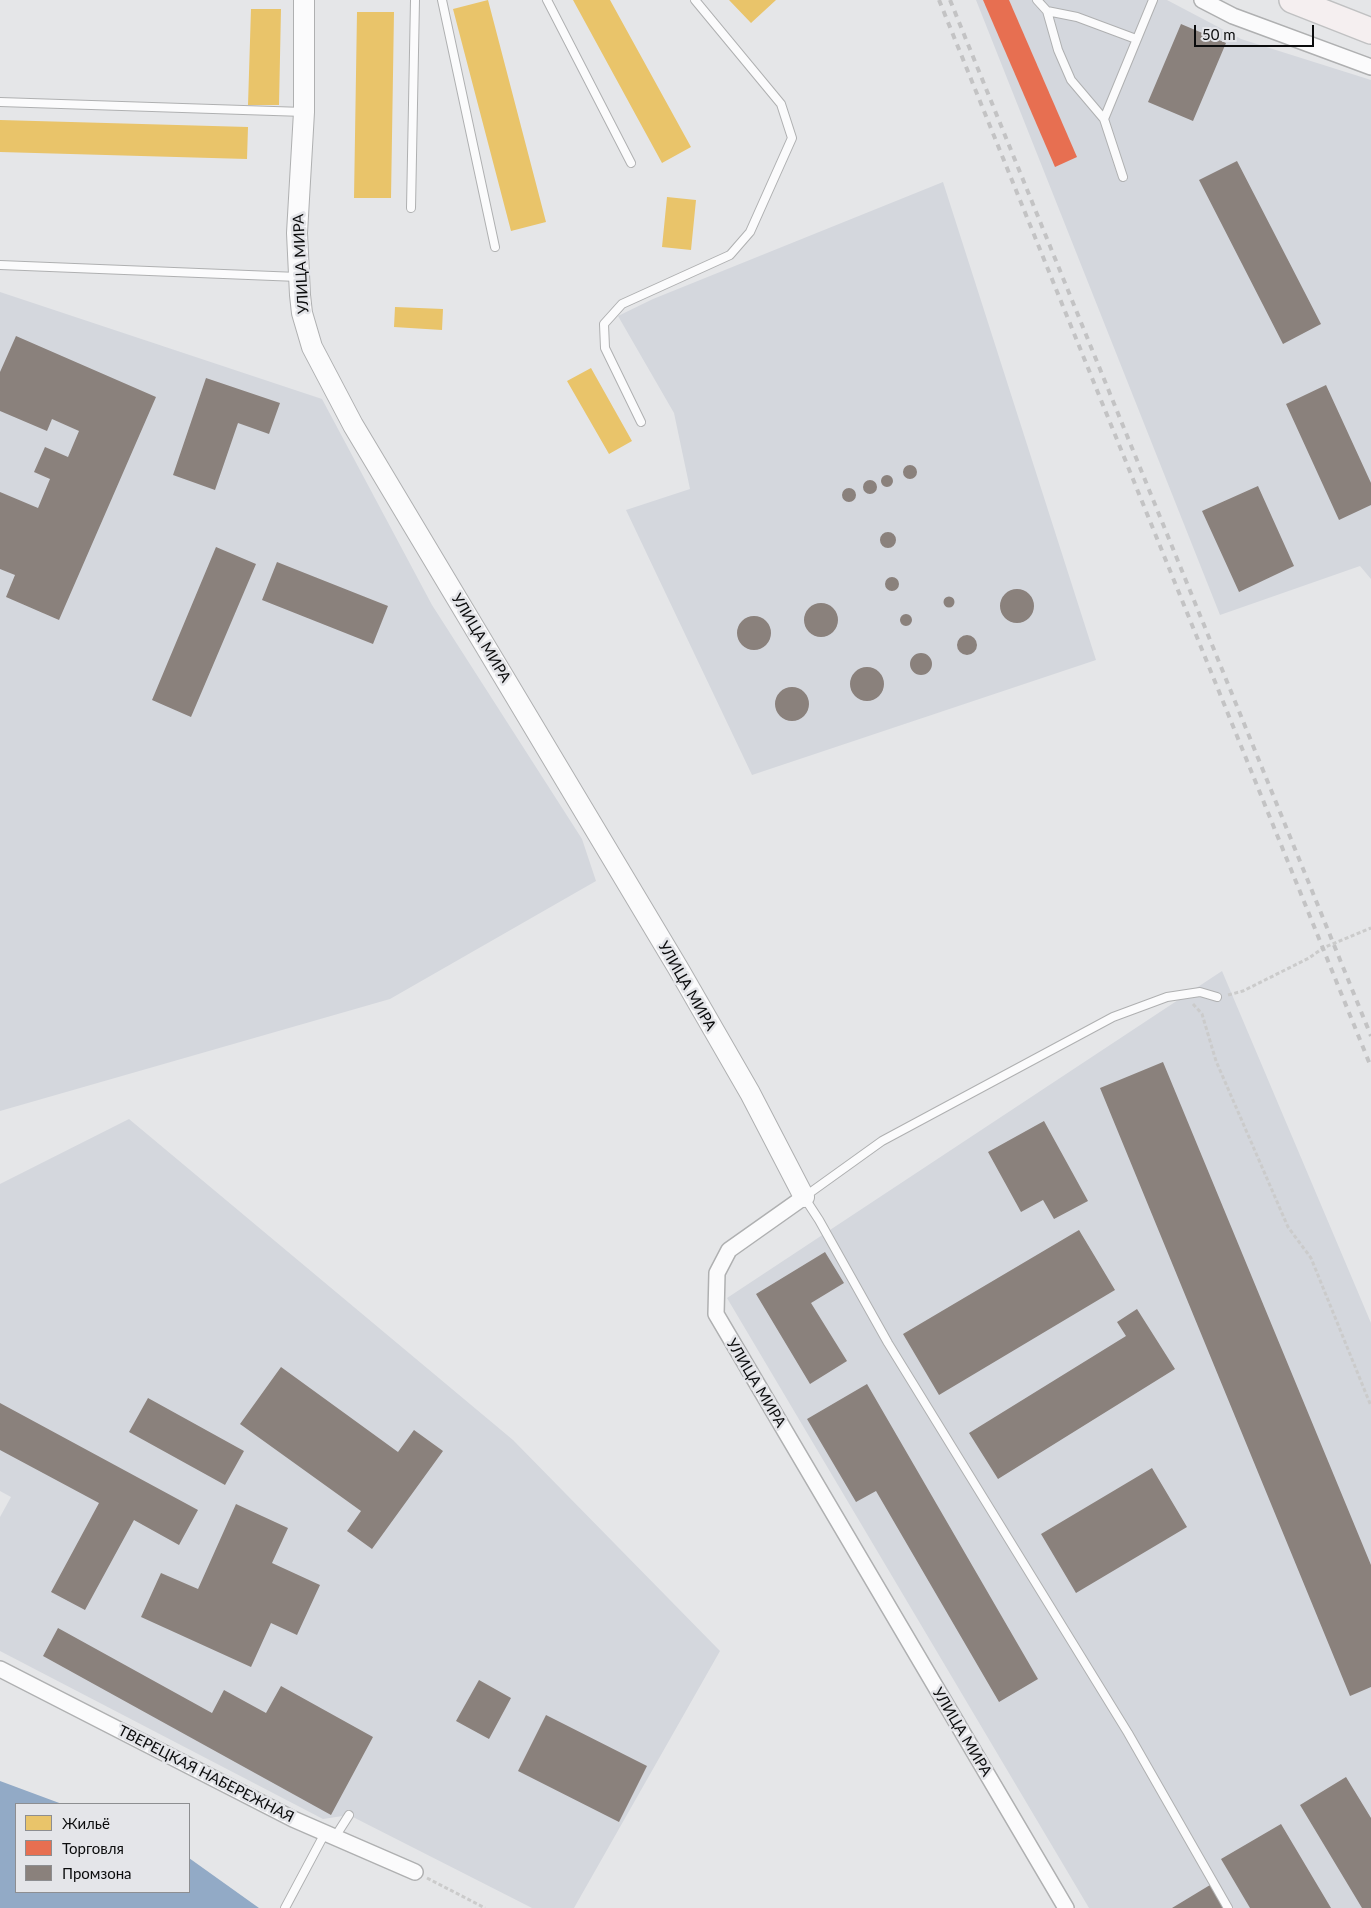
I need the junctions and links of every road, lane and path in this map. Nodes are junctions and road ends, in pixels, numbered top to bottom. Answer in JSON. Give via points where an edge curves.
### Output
{"nodes":[{"id":1,"x":304,"y":0,"type":"edge"},
{"id":2,"x":415,"y":0,"type":"edge"},
{"id":3,"x":442,"y":0,"type":"edge"},
{"id":4,"x":547,"y":0,"type":"edge"},
{"id":5,"x":695,"y":0,"type":"edge"},
{"id":6,"x":1038,"y":0,"type":"edge"},
{"id":7,"x":1153,"y":0,"type":"edge"},
{"id":8,"x":1202,"y":0,"type":"edge"},
{"id":9,"x":1292,"y":0,"type":"edge"},
{"id":10,"x":1047,"y":11,"type":"junction"},
{"id":11,"x":1371,"y":31,"type":"edge"},
{"id":12,"x":1136,"y":39,"type":"junction"},
{"id":13,"x":1371,"y":66,"type":"edge"},
{"id":14,"x":0,"y":102,"type":"edge"},
{"id":15,"x":304,"y":112,"type":"junction"},
{"id":16,"x":1104,"y":119,"type":"junction"},
{"id":17,"x":631,"y":163,"type":"dead end"},
{"id":18,"x":1123,"y":177,"type":"dead end"},
{"id":19,"x":411,"y":208,"type":"dead end"},
{"id":20,"x":495,"y":247,"type":"dead end"},
{"id":21,"x":0,"y":265,"type":"edge"},
{"id":22,"x":299,"y":277,"type":"junction"},
{"id":23,"x":641,"y":422,"type":"dead end"},
{"id":24,"x":1371,"y":928,"type":"edge"},
{"id":25,"x":1182,"y":995,"type":"junction"},
{"id":26,"x":1217,"y":997,"type":"joint"},
{"id":27,"x":804,"y":1197,"type":"junction"},
{"id":28,"x":1371,"y":1406,"type":"edge"},
{"id":29,"x":0,"y":1669,"type":"edge"},
{"id":30,"x":349,"y":1815,"type":"dead end"},
{"id":31,"x":330,"y":1835,"type":"junction"},
{"id":32,"x":415,"y":1872,"type":"joint"},
{"id":33,"x":285,"y":1908,"type":"edge"},
{"id":34,"x":485,"y":1908,"type":"edge"},
{"id":35,"x":1066,"y":1908,"type":"edge"},
{"id":36,"x":1228,"y":1908,"type":"edge"}],
"edges":[{"from":1,"to":15,"type":"street","name":"УЛИЦА МИРА"},
{"from":2,"to":19,"type":"lane"},
{"from":3,"to":20,"type":"lane"},
{"from":4,"to":17,"type":"lane"},
{"from":5,"to":23,"type":"lane","via":[[781,104],[792,138],[750,232],[730,255],[622,304],[604,324],[605,348]]},
{"from":6,"to":10,"type":"lane"},
{"from":7,"to":12,"type":"lane"},
{"from":8,"to":13,"type":"street","via":[[1233,16]]},
{"from":9,"to":11,"type":"main road"},
{"from":10,"to":12,"type":"lane","via":[[1077,17]]},
{"from":10,"to":16,"type":"lane","via":[[1071,80]]},
{"from":12,"to":16,"type":"lane"},
{"from":14,"to":15,"type":"lane"},
{"from":15,"to":22,"type":"street","name":"УЛИЦА МИРА","via":[[297,233]]},
{"from":16,"to":18,"type":"lane"},
{"from":21,"to":22,"type":"lane"},
{"from":22,"to":27,"type":"street","name":"УЛИЦА МИРА","via":[[307,330],[324,372],[353,425],[683,977],[750,1093]]},
{"from":24,"to":26,"type":"path","via":[[1323,948],[1243,990]]},
{"from":25,"to":26,"type":"lane","via":[[1200,992]]},
{"from":25,"to":27,"type":"lane","via":[[1167,997],[1113,1017],[882,1141]]},
{"from":25,"to":28,"type":"path","via":[[1202,1014],[1220,1069],[1288,1227],[1311,1258]]},
{"from":27,"to":35,"type":"street","name":"УЛИЦА МИРА","via":[[730,1250],[716,1273],[716,1314]]},
{"from":27,"to":36,"type":"lane","via":[[888,1343],[1128,1733]]},
{"from":29,"to":31,"type":"street","name":"ТВЕРЕЦКАЯ НАБЕРЕЖНАЯ"},
{"from":30,"to":31,"type":"lane"},
{"from":31,"to":32,"type":"street","name":"ТВЕРЕЦКАЯ НАБЕРЕЖНАЯ"},
{"from":31,"to":33,"type":"lane"},
{"from":32,"to":34,"type":"path"}]}
